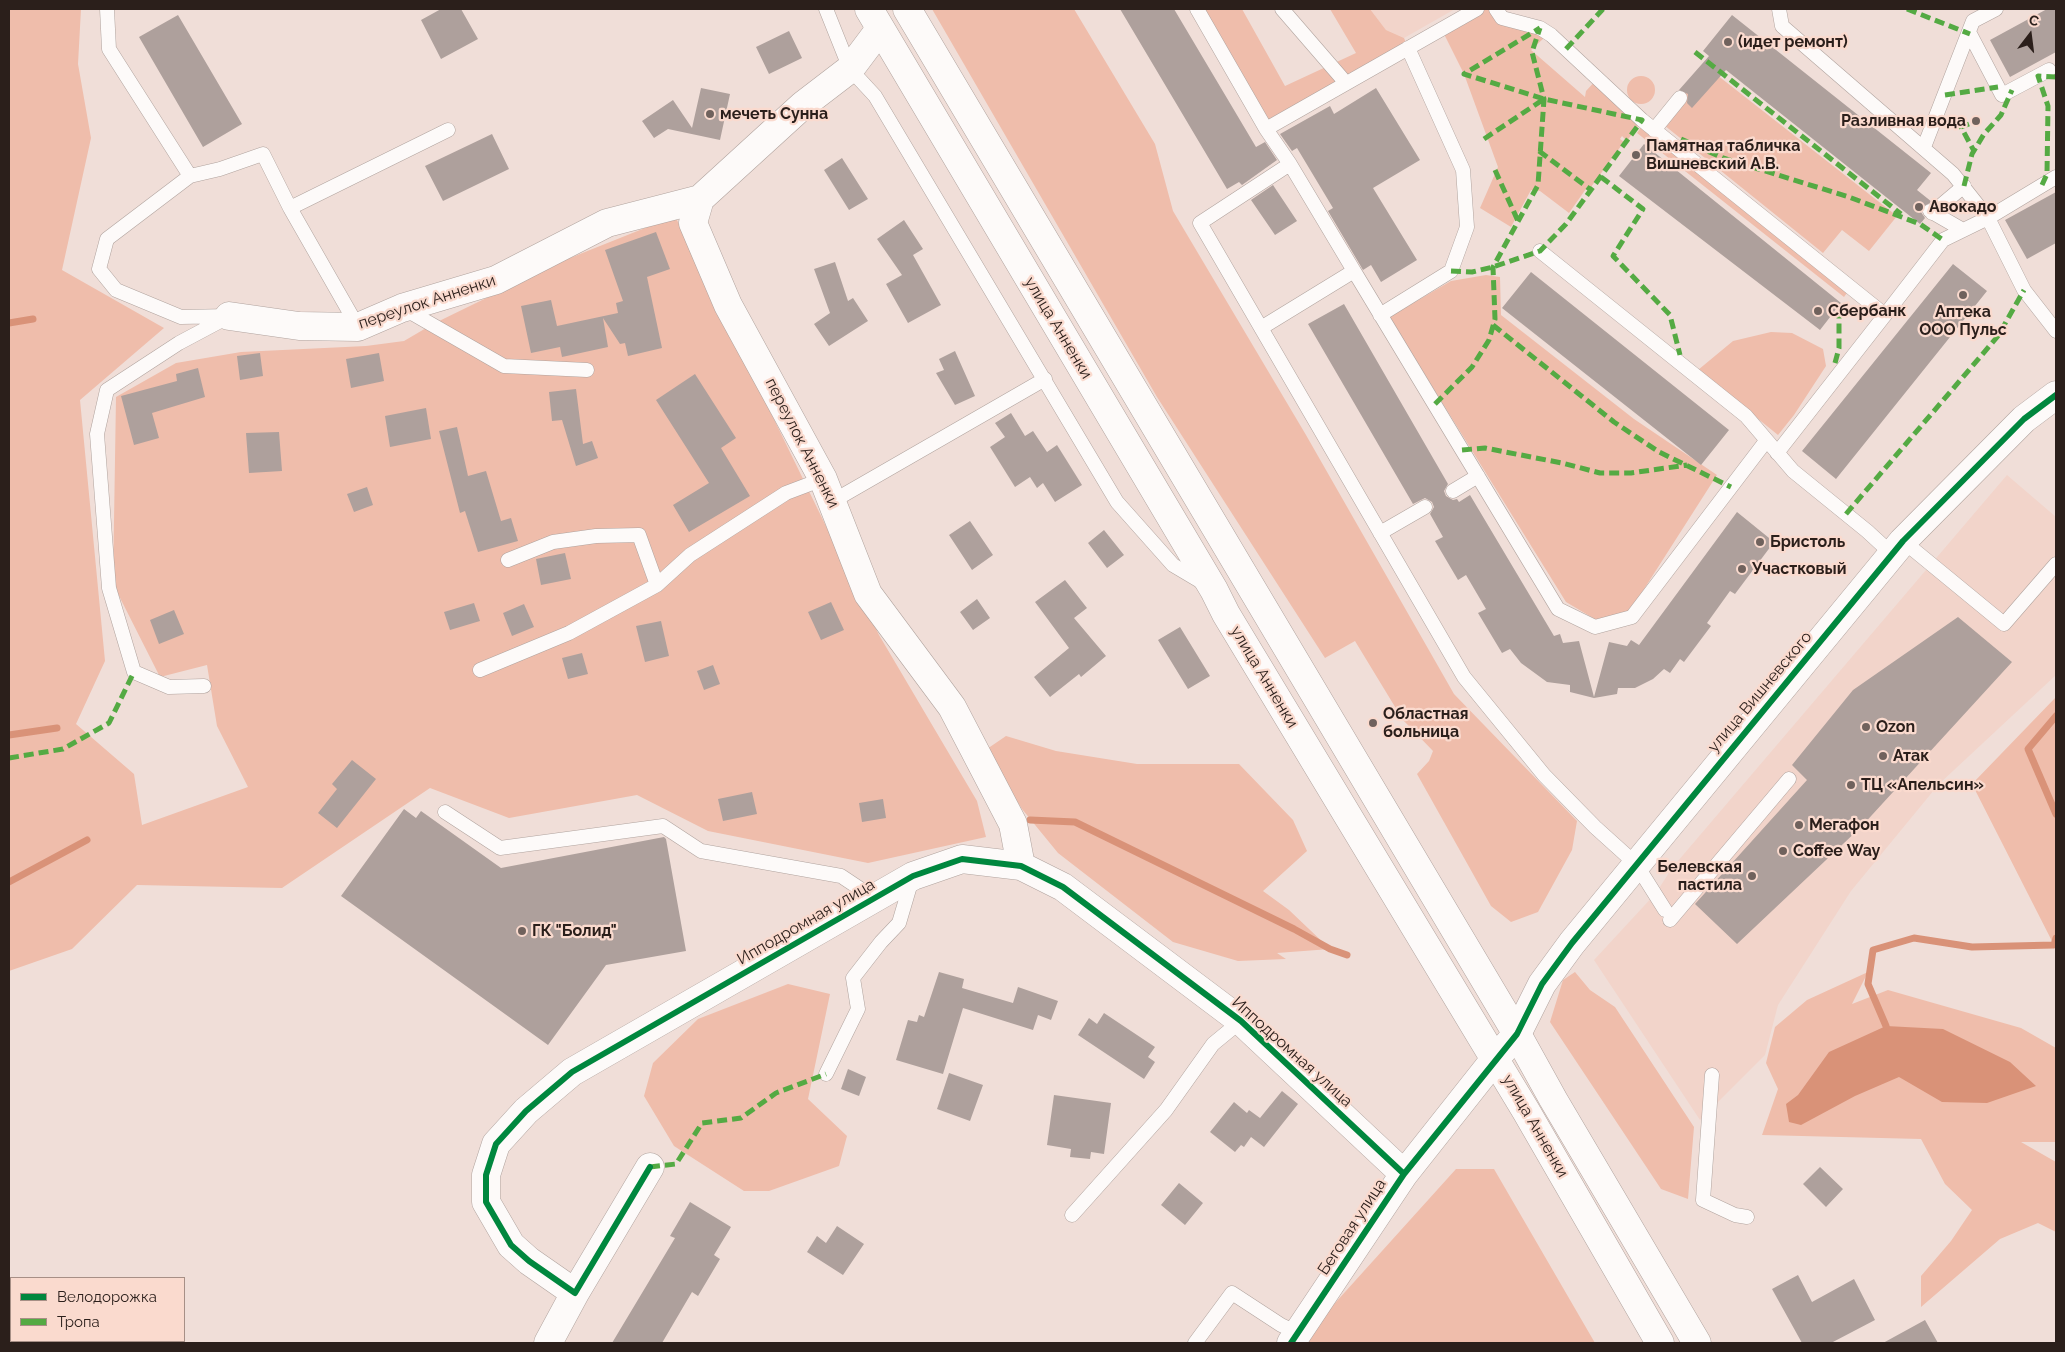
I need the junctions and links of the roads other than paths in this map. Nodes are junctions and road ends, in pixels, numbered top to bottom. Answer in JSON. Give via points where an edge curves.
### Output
{"nodes":[{"id":1,"x":107,"y":9,"type":"edge"},
{"id":2,"x":826,"y":9,"type":"edge"},
{"id":3,"x":907,"y":9,"type":"edge"},
{"id":4,"x":1198,"y":9,"type":"edge"},
{"id":5,"x":1282,"y":9,"type":"edge"},
{"id":6,"x":1477,"y":9,"type":"edge"},
{"id":7,"x":1496,"y":9,"type":"edge"},
{"id":8,"x":1779,"y":9,"type":"edge"},
{"id":9,"x":1996,"y":9,"type":"edge"},
{"id":10,"x":875,"y":19,"type":"edge"},
{"id":11,"x":1970,"y":34,"type":"junction"},
{"id":12,"x":1408,"y":48,"type":"junction"},
{"id":13,"x":850,"y":68,"type":"junction"},
{"id":14,"x":2049,"y":70,"type":"dead end"},
{"id":15,"x":1346,"y":83,"type":"junction"},
{"id":16,"x":1680,"y":98,"type":"dead end"},
{"id":17,"x":1266,"y":129,"type":"junction"},
{"id":18,"x":448,"y":130,"type":"dead end"},
{"id":19,"x":1654,"y":130,"type":"junction"},
{"id":20,"x":1924,"y":147,"type":"junction"},
{"id":21,"x":1290,"y":164,"type":"junction"},
{"id":22,"x":190,"y":176,"type":"junction"},
{"id":23,"x":2056,"y":177,"type":"edge"},
{"id":24,"x":1964,"y":186,"type":"junction"},
{"id":25,"x":700,"y":199,"type":"junction"},
{"id":26,"x":290,"y":208,"type":"junction"},
{"id":27,"x":1988,"y":218,"type":"junction"},
{"id":28,"x":1963,"y":230,"type":"junction"},
{"id":29,"x":1540,"y":251,"type":"dead end"},
{"id":30,"x":1354,"y":271,"type":"junction"},
{"id":31,"x":402,"y":308,"type":"junction"},
{"id":32,"x":1380,"y":315,"type":"junction"},
{"id":33,"x":1885,"y":315,"type":"junction"},
{"id":34,"x":229,"y":316,"type":"junction"},
{"id":35,"x":358,"y":327,"type":"junction"},
{"id":36,"x":1261,"y":328,"type":"junction"},
{"id":37,"x":2056,"y":331,"type":"edge"},
{"id":38,"x":587,"y":370,"type":"dead end"},
{"id":39,"x":1045,"y":379,"type":"junction"},
{"id":40,"x":2056,"y":395,"type":"edge"},
{"id":41,"x":1766,"y":441,"type":"junction"},
{"id":42,"x":1777,"y":453,"type":"junction"},
{"id":43,"x":1478,"y":476,"type":"junction"},
{"id":44,"x":828,"y":490,"type":"junction"},
{"id":45,"x":1453,"y":491,"type":"dead end"},
{"id":46,"x":1425,"y":507,"type":"dead end"},
{"id":47,"x":1380,"y":533,"type":"junction"},
{"id":48,"x":1897,"y":547,"type":"junction"},
{"id":49,"x":508,"y":560,"type":"dead end"},
{"id":50,"x":2056,"y":564,"type":"edge"},
{"id":51,"x":657,"y":585,"type":"junction"},
{"id":52,"x":1214,"y":590,"type":"junction"},
{"id":53,"x":480,"y":670,"type":"dead end"},
{"id":54,"x":204,"y":686,"type":"dead end"},
{"id":55,"x":1789,"y":779,"type":"dead end"},
{"id":56,"x":445,"y":812,"type":"dead end"},
{"id":57,"x":1636,"y":864,"type":"junction"},
{"id":58,"x":1021,"y":866,"type":"junction"},
{"id":59,"x":913,"y":876,"type":"junction"},
{"id":60,"x":874,"y":898,"type":"junction"},
{"id":61,"x":1241,"y":1021,"type":"junction"},
{"id":62,"x":1517,"y":1034,"type":"junction"},
{"id":63,"x":1495,"y":1059,"type":"junction"},
{"id":64,"x":826,"y":1074,"type":"dead end"},
{"id":65,"x":1712,"y":1075,"type":"dead end"},
{"id":66,"x":650,"y":1167,"type":"dead end"},
{"id":67,"x":1404,"y":1174,"type":"junction"},
{"id":68,"x":1072,"y":1215,"type":"dead end"},
{"id":69,"x":1748,"y":1217,"type":"dead end"},
{"id":70,"x":575,"y":1293,"type":"junction"},
{"id":71,"x":1295,"y":1338,"type":"edge"},
{"id":72,"x":548,"y":1343,"type":"edge"},
{"id":73,"x":1195,"y":1343,"type":"edge"},
{"id":74,"x":1660,"y":1343,"type":"edge"},
{"id":75,"x":1697,"y":1343,"type":"edge"}],
"edges":[{"from":1,"to":22,"type":"lane","via":[[109,49]]},
{"from":2,"to":13,"type":"lane"},
{"from":3,"to":62,"type":"street","name":"улица Анненки"},
{"from":4,"to":17,"type":"lane"},
{"from":5,"to":15,"type":"lane"},
{"from":6,"to":12,"type":"lane"},
{"from":7,"to":19,"type":"lane","via":[[1502,18],[1540,28],[1551,36]]},
{"from":8,"to":20,"type":"lane","via":[[1782,26]]},
{"from":9,"to":11,"type":"lane","via":[[1974,21]]},
{"from":10,"to":13,"type":"street","name":"переулок Анненки"},
{"from":10,"to":52,"type":"street","name":"улица Анненки"},
{"from":11,"to":14,"type":"lane","via":[[2002,95]]},
{"from":11,"to":20,"type":"lane"},
{"from":12,"to":15,"type":"lane"},
{"from":12,"to":32,"type":"lane","via":[[1463,170],[1467,227],[1451,271]]},
{"from":13,"to":25,"type":"street","name":"переулок Анненки","via":[[803,105]]},
{"from":13,"to":39,"type":"lane","via":[[875,96]]},
{"from":15,"to":17,"type":"lane"},
{"from":16,"to":19,"type":"lane"},
{"from":17,"to":21,"type":"lane"},
{"from":18,"to":26,"type":"lane"},
{"from":19,"to":33,"type":"lane"},
{"from":20,"to":24,"type":"lane"},
{"from":21,"to":30,"type":"lane"},
{"from":21,"to":36,"type":"lane","via":[[1200,223]]},
{"from":22,"to":26,"type":"lane","via":[[263,154]]},
{"from":22,"to":34,"type":"lane","via":[[107,239],[99,269],[116,290],[180,317]]},
{"from":23,"to":27,"type":"lane"},
{"from":24,"to":27,"type":"lane"},
{"from":24,"to":28,"type":"lane","via":[[1931,212]]},
{"from":25,"to":31,"type":"street","name":"переулок Анненки","via":[[607,223],[496,280]]},
{"from":25,"to":44,"type":"street","name":"переулок Анненки","via":[[693,223],[708,260],[728,305]]},
{"from":26,"to":35,"type":"lane"},
{"from":27,"to":28,"type":"lane"},
{"from":27,"to":37,"type":"lane","via":[[2024,290]]},
{"from":28,"to":33,"type":"lane","via":[[1943,240]]},
{"from":29,"to":41,"type":"lane","via":[[1746,416]]},
{"from":30,"to":32,"type":"lane"},
{"from":30,"to":36,"type":"lane"},
{"from":31,"to":35,"type":"street","name":"переулок Анненки"},
{"from":31,"to":38,"type":"lane","via":[[504,366]]},
{"from":32,"to":43,"type":"lane"},
{"from":33,"to":42,"type":"lane"},
{"from":34,"to":35,"type":"street","name":"переулок Анненки","via":[[299,326]]},
{"from":34,"to":54,"type":"lane","via":[[178,343],[107,390],[97,434],[109,588],[134,672],[169,687]]},
{"from":36,"to":47,"type":"lane"},
{"from":39,"to":44,"type":"lane"},
{"from":39,"to":52,"type":"lane","via":[[1117,502],[1173,565]]},
{"from":40,"to":48,"type":"street","name":"улица Вишневского","via":[[2024,419]]},
{"from":41,"to":42,"type":"lane"},
{"from":41,"to":43,"type":"lane","via":[[1632,617],[1595,627],[1558,609]]},
{"from":42,"to":48,"type":"lane","via":[[1792,471],[1867,531]]},
{"from":43,"to":45,"type":"lane"},
{"from":44,"to":51,"type":"lane","via":[[786,493],[690,555]]},
{"from":44,"to":58,"type":"street","name":"переулок Анненки","via":[[868,594],[952,706],[1009,816]]},
{"from":46,"to":47,"type":"lane"},
{"from":47,"to":57,"type":"lane","via":[[1464,677],[1496,719],[1544,775]]},
{"from":48,"to":50,"type":"lane","via":[[2004,624]]},
{"from":48,"to":57,"type":"street","name":"улица Вишневского"},
{"from":49,"to":51,"type":"lane","via":[[554,542],[596,536],[639,536]]},
{"from":51,"to":53,"type":"lane","via":[[569,633]]},
{"from":52,"to":63,"type":"street","name":"улица Анненки"},
{"from":55,"to":57,"type":"lane","via":[[1667,915]]},
{"from":56,"to":60,"type":"lane","via":[[500,848],[663,826],[702,851],[841,876]]},
{"from":57,"to":62,"type":"street","name":"улица Вишневского","via":[[1542,984]]},
{"from":58,"to":59,"type":"street","name":"Ипподромная улица","via":[[962,859]]},
{"from":58,"to":61,"type":"street","name":"Ипподромная улица","via":[[1063,887]]},
{"from":59,"to":60,"type":"street","name":"Ипподромная улица"},
{"from":59,"to":64,"type":"lane","via":[[899,923],[853,978],[858,1008]]},
{"from":60,"to":70,"type":"street","name":"Ипподромная улица","via":[[572,1072],[526,1110],[496,1144],[486,1175],[486,1202],[511,1245]]},
{"from":61,"to":67,"type":"street","name":"Ипподромная улица"},
{"from":61,"to":68,"type":"lane","via":[[1213,1044],[1166,1110]]},
{"from":62,"to":63,"type":"street","name":"Беговая улица"},
{"from":62,"to":75,"type":"street","name":"улица Анненки"},
{"from":63,"to":67,"type":"street","name":"Беговая улица"},
{"from":63,"to":74,"type":"street","name":"улица Анненки"},
{"from":65,"to":69,"type":"lane","via":[[1703,1200],[1735,1215]]},
{"from":66,"to":70,"type":"street"},
{"from":67,"to":71,"type":"street","name":"Беговая улица"},
{"from":70,"to":72,"type":"street"},
{"from":71,"to":73,"type":"lane","via":[[1232,1293]]}]}
